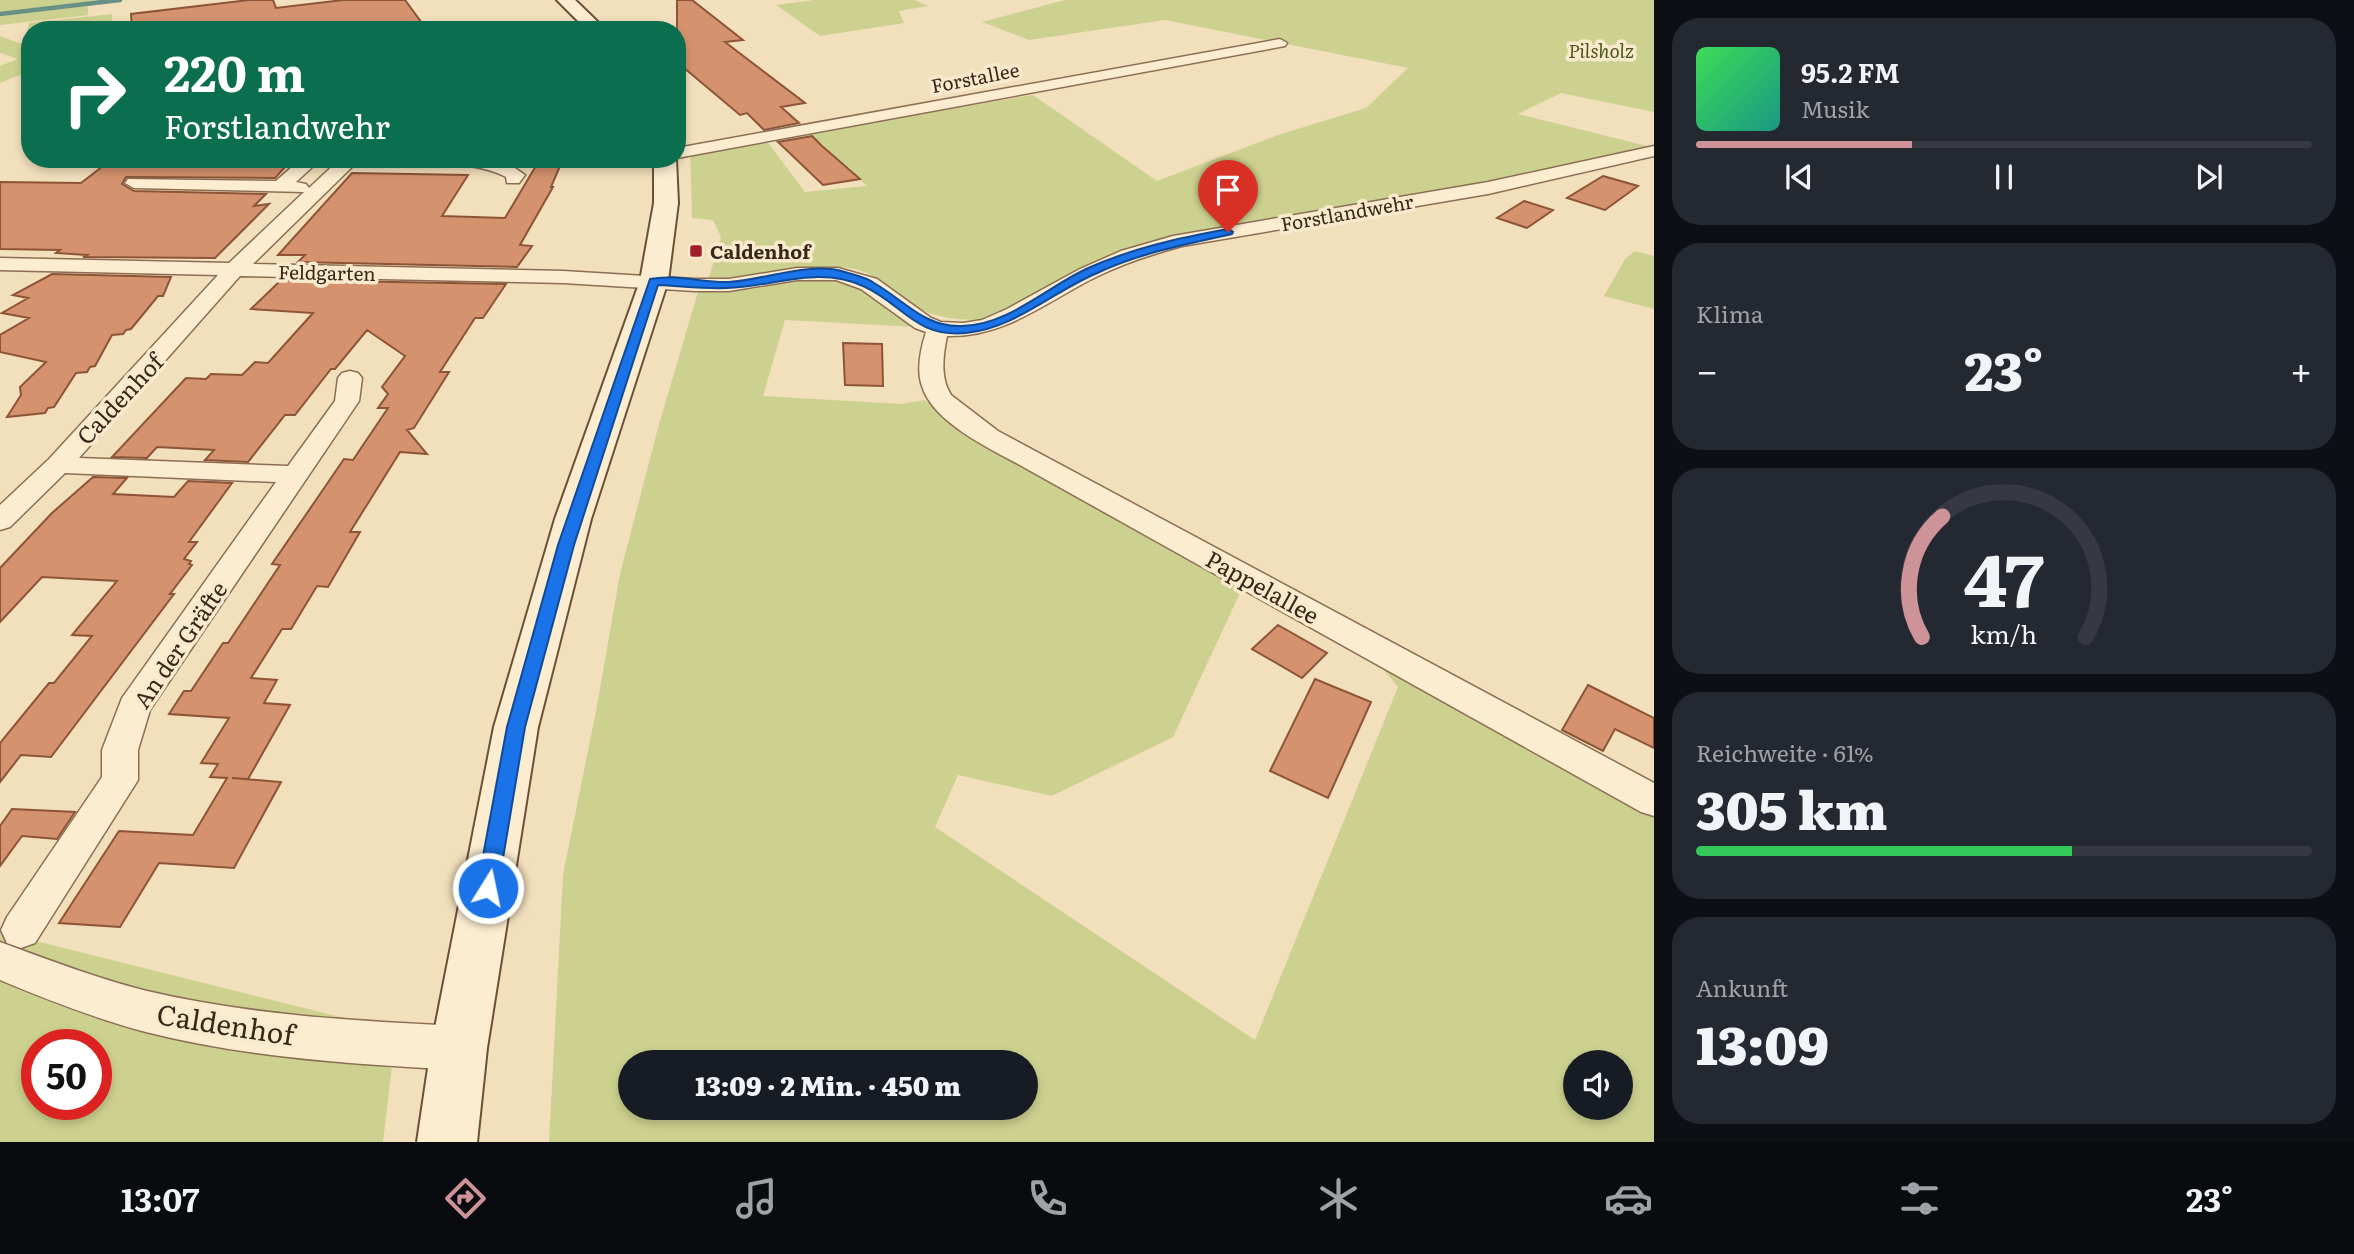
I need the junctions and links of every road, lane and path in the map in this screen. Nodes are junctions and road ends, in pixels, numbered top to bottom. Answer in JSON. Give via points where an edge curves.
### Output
{"nodes":[{"id":1,"x":565,"y":0,"type":"edge"},
{"id":2,"x":587,"y":21,"type":"edge"},
{"id":3,"x":1280,"y":43,"type":"dead end"},
{"id":4,"x":686,"y":151,"type":"edge"},
{"id":5,"x":1654,"y":151,"type":"edge"},
{"id":6,"x":302,"y":168,"type":"edge"},
{"id":7,"x":341,"y":168,"type":"edge"},
{"id":8,"x":507,"y":168,"type":"edge"},
{"id":9,"x":665,"y":168,"type":"edge"},
{"id":10,"x":513,"y":179,"type":"dead end"},
{"id":11,"x":134,"y":183,"type":"dead end"},
{"id":12,"x":280,"y":187,"type":"junction"},
{"id":13,"x":321,"y":188,"type":"junction"},
{"id":14,"x":0,"y":264,"type":"edge"},
{"id":15,"x":26,"y":264,"type":"junction"},
{"id":16,"x":233,"y":271,"type":"junction"},
{"id":17,"x":654,"y":281,"type":"junction"},
{"id":18,"x":0,"y":285,"type":"edge"},
{"id":19,"x":938,"y":329,"type":"junction"},
{"id":20,"x":351,"y":378,"type":"dead end"},
{"id":21,"x":58,"y":465,"type":"junction"},
{"id":22,"x":297,"y":475,"type":"junction"},
{"id":23,"x":0,"y":521,"type":"edge"},
{"id":24,"x":1654,"y":801,"type":"edge"},
{"id":25,"x":10,"y":945,"type":"edge"},
{"id":26,"x":460,"y":1048,"type":"junction"},
{"id":27,"x":447,"y":1142,"type":"edge"}],
"edges":[{"from":1,"to":2,"type":"main road"},
{"from":3,"to":4,"type":"street","name":"Forstallee"},
{"from":5,"to":19,"type":"street","name":"Forstlandwehr","via":[[1488,188],[1180,240],[1087,273],[987,326]]},
{"from":6,"to":12,"type":"street"},
{"from":7,"to":13,"type":"street","name":"Caldenhof"},
{"from":8,"to":10,"type":"street","via":[[516,175]]},
{"from":9,"to":17,"type":"main road","via":[[666,203]]},
{"from":11,"to":12,"type":"street"},
{"from":12,"to":13,"type":"street"},
{"from":13,"to":16,"type":"street","name":"Caldenhof"},
{"from":14,"to":15,"type":"street","name":"Feldgarten"},
{"from":15,"to":16,"type":"street","name":"Feldgarten"},
{"from":15,"to":18,"type":"street"},
{"from":16,"to":17,"type":"street","name":"Feldgarten"},
{"from":16,"to":21,"type":"street","name":"Caldenhof"},
{"from":17,"to":19,"type":"street","via":[[729,285],[797,274],[838,274],[869,284]]},
{"from":17,"to":26,"type":"main road","via":[[573,519],[516,727]]},
{"from":19,"to":24,"type":"street","name":"Pappelallee","via":[[932,349],[934,389],[969,424]]},
{"from":20,"to":22,"type":"street","name":"An der Gräfte","via":[[347,401]]},
{"from":21,"to":22,"type":"street"},
{"from":21,"to":23,"type":"street","name":"Caldenhof"},
{"from":22,"to":25,"type":"street","name":"An der Gräfte","via":[[134,707],[120,750],[120,780]]},
{"from":25,"to":26,"type":"street","name":"Caldenhof","via":[[105,1000],[212,1026]]},
{"from":26,"to":27,"type":"main road"}]}
